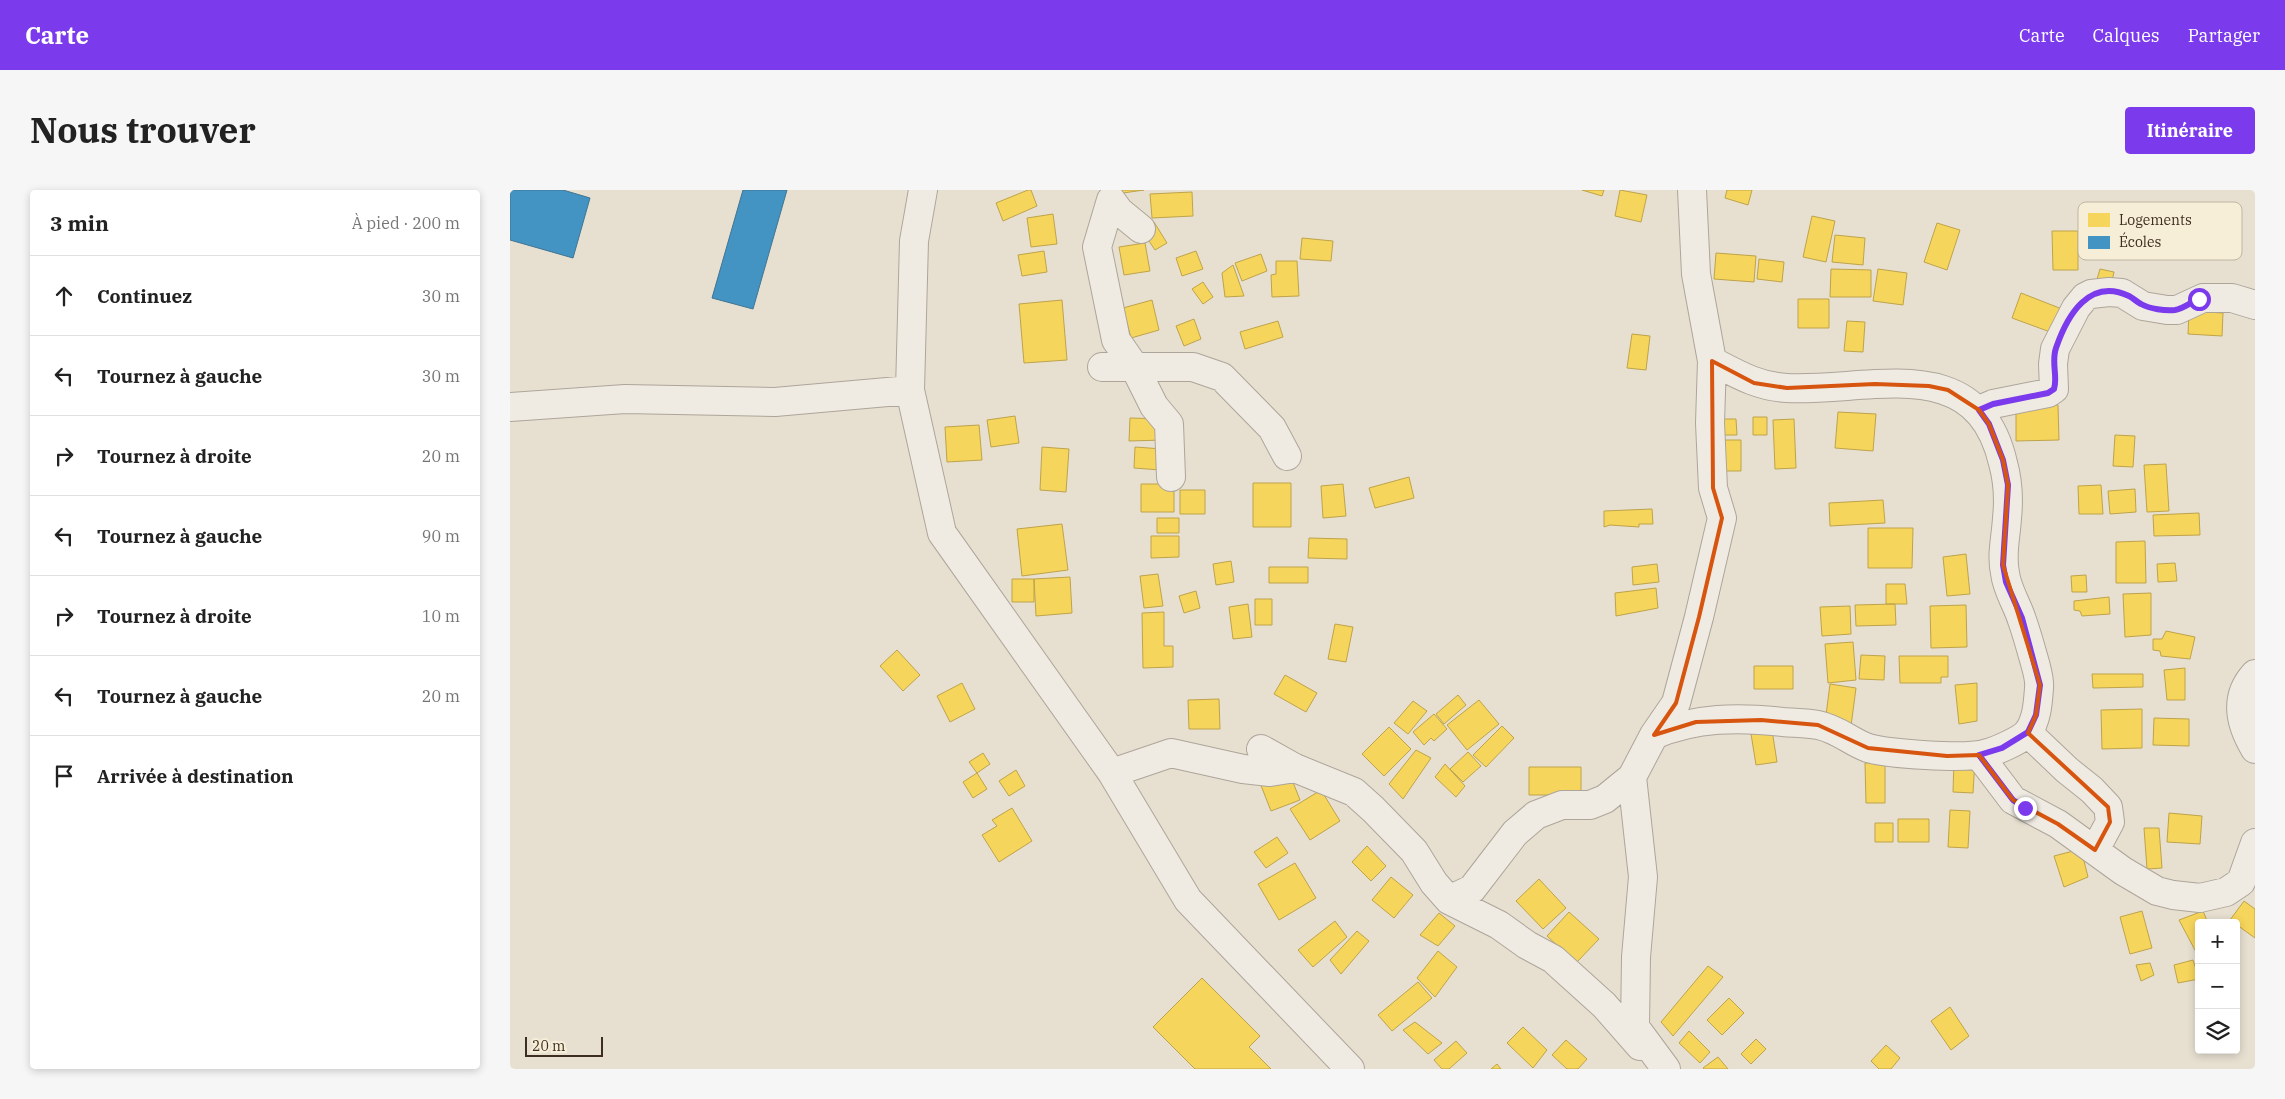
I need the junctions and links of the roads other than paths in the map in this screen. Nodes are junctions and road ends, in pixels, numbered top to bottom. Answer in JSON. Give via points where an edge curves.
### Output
{"nodes":[{"id":1,"x":923,"y":190,"type":"edge"},
{"id":2,"x":1692,"y":190,"type":"edge"},
{"id":3,"x":1109,"y":195,"type":"edge"},
{"id":4,"x":1141,"y":229,"type":"dead end"},
{"id":5,"x":2255,"y":304,"type":"edge"},
{"id":6,"x":1712,"y":361,"type":"junction"},
{"id":7,"x":1134,"y":366,"type":"junction"},
{"id":8,"x":1102,"y":367,"type":"dead end"},
{"id":9,"x":910,"y":390,"type":"junction"},
{"id":10,"x":510,"y":407,"type":"edge"},
{"id":11,"x":1979,"y":410,"type":"junction"},
{"id":12,"x":1287,"y":456,"type":"dead end"},
{"id":13,"x":1171,"y":477,"type":"dead end"},
{"id":14,"x":2255,"y":674,"type":"edge"},
{"id":15,"x":2028,"y":732,"type":"junction"},
{"id":16,"x":1654,"y":735,"type":"junction"},
{"id":17,"x":1261,"y":749,"type":"dead end"},
{"id":18,"x":2255,"y":749,"type":"edge"},
{"id":19,"x":1979,"y":755,"type":"junction"},
{"id":20,"x":1295,"y":768,"type":"junction"},
{"id":21,"x":1112,"y":773,"type":"junction"},
{"id":22,"x":1632,"y":777,"type":"junction"},
{"id":23,"x":2255,"y":843,"type":"edge"},
{"id":24,"x":2095,"y":850,"type":"junction"},
{"id":25,"x":1449,"y":900,"type":"junction"},
{"id":26,"x":1350,"y":1069,"type":"edge"},
{"id":27,"x":1665,"y":1069,"type":"edge"}],
"edges":[{"from":1,"to":9,"type":"street","via":[[914,241]]},
{"from":2,"to":6,"type":"street","via":[[1696,274]]},
{"from":3,"to":4,"type":"street","via":[[1119,211]]},
{"from":3,"to":7,"type":"street","via":[[1097,247],[1116,340]]},
{"from":5,"to":11,"type":"street","via":[[2232,298],[2203,298],[2177,310],[2167,310],[2143,306],[2122,294],[2091,294],[2076,308],[2055,349],[2054,389]]},
{"from":6,"to":11,"type":"street","via":[[1754,383],[1787,388],[1875,384],[1929,386],[1948,390]]},
{"from":6,"to":16,"type":"street","via":[[1710,423],[1714,488],[1722,518],[1676,703]]},
{"from":7,"to":8,"type":"street"},
{"from":7,"to":12,"type":"street","via":[[1193,367],[1222,377],[1272,428]]},
{"from":7,"to":13,"type":"street","via":[[1154,406],[1169,424]]},
{"from":9,"to":10,"type":"street","via":[[774,402],[625,399]]},
{"from":9,"to":21,"type":"street","via":[[942,533]]},
{"from":11,"to":15,"type":"street","via":[[1989,424],[2003,460],[2008,485],[2003,565],[2006,582],[2022,618],[2040,685],[2036,715]]},
{"from":14,"to":18,"type":"street","via":[[2244,693],[2240,714]]},
{"from":15,"to":19,"type":"street","via":[[2002,748]]},
{"from":15,"to":24,"type":"street","via":[[2108,807],[2110,822]]},
{"from":16,"to":19,"type":"street","via":[[1696,722],[1761,720],[1818,725],[1842,733],[1868,748],[1947,756]]},
{"from":16,"to":22,"type":"street"},
{"from":17,"to":20,"type":"street"},
{"from":19,"to":24,"type":"street","via":[[2013,800],[2058,824]]},
{"from":20,"to":21,"type":"street","via":[[1270,772],[1243,769],[1171,753]]},
{"from":20,"to":25,"type":"street","via":[[1354,792],[1414,851],[1434,884]]},
{"from":21,"to":26,"type":"street","via":[[1188,900]]},
{"from":22,"to":25,"type":"street","via":[[1605,799],[1590,805],[1562,805],[1536,815],[1515,833],[1472,889]]},
{"from":22,"to":27,"type":"street","via":[[1643,877],[1634,1027]]},
{"from":23,"to":24,"type":"street","via":[[2241,882],[2226,892],[2200,898],[2158,891]]},
{"from":25,"to":27,"type":"street","via":[[1499,925],[1553,959],[1604,1005],[1631,1037]]}]}
